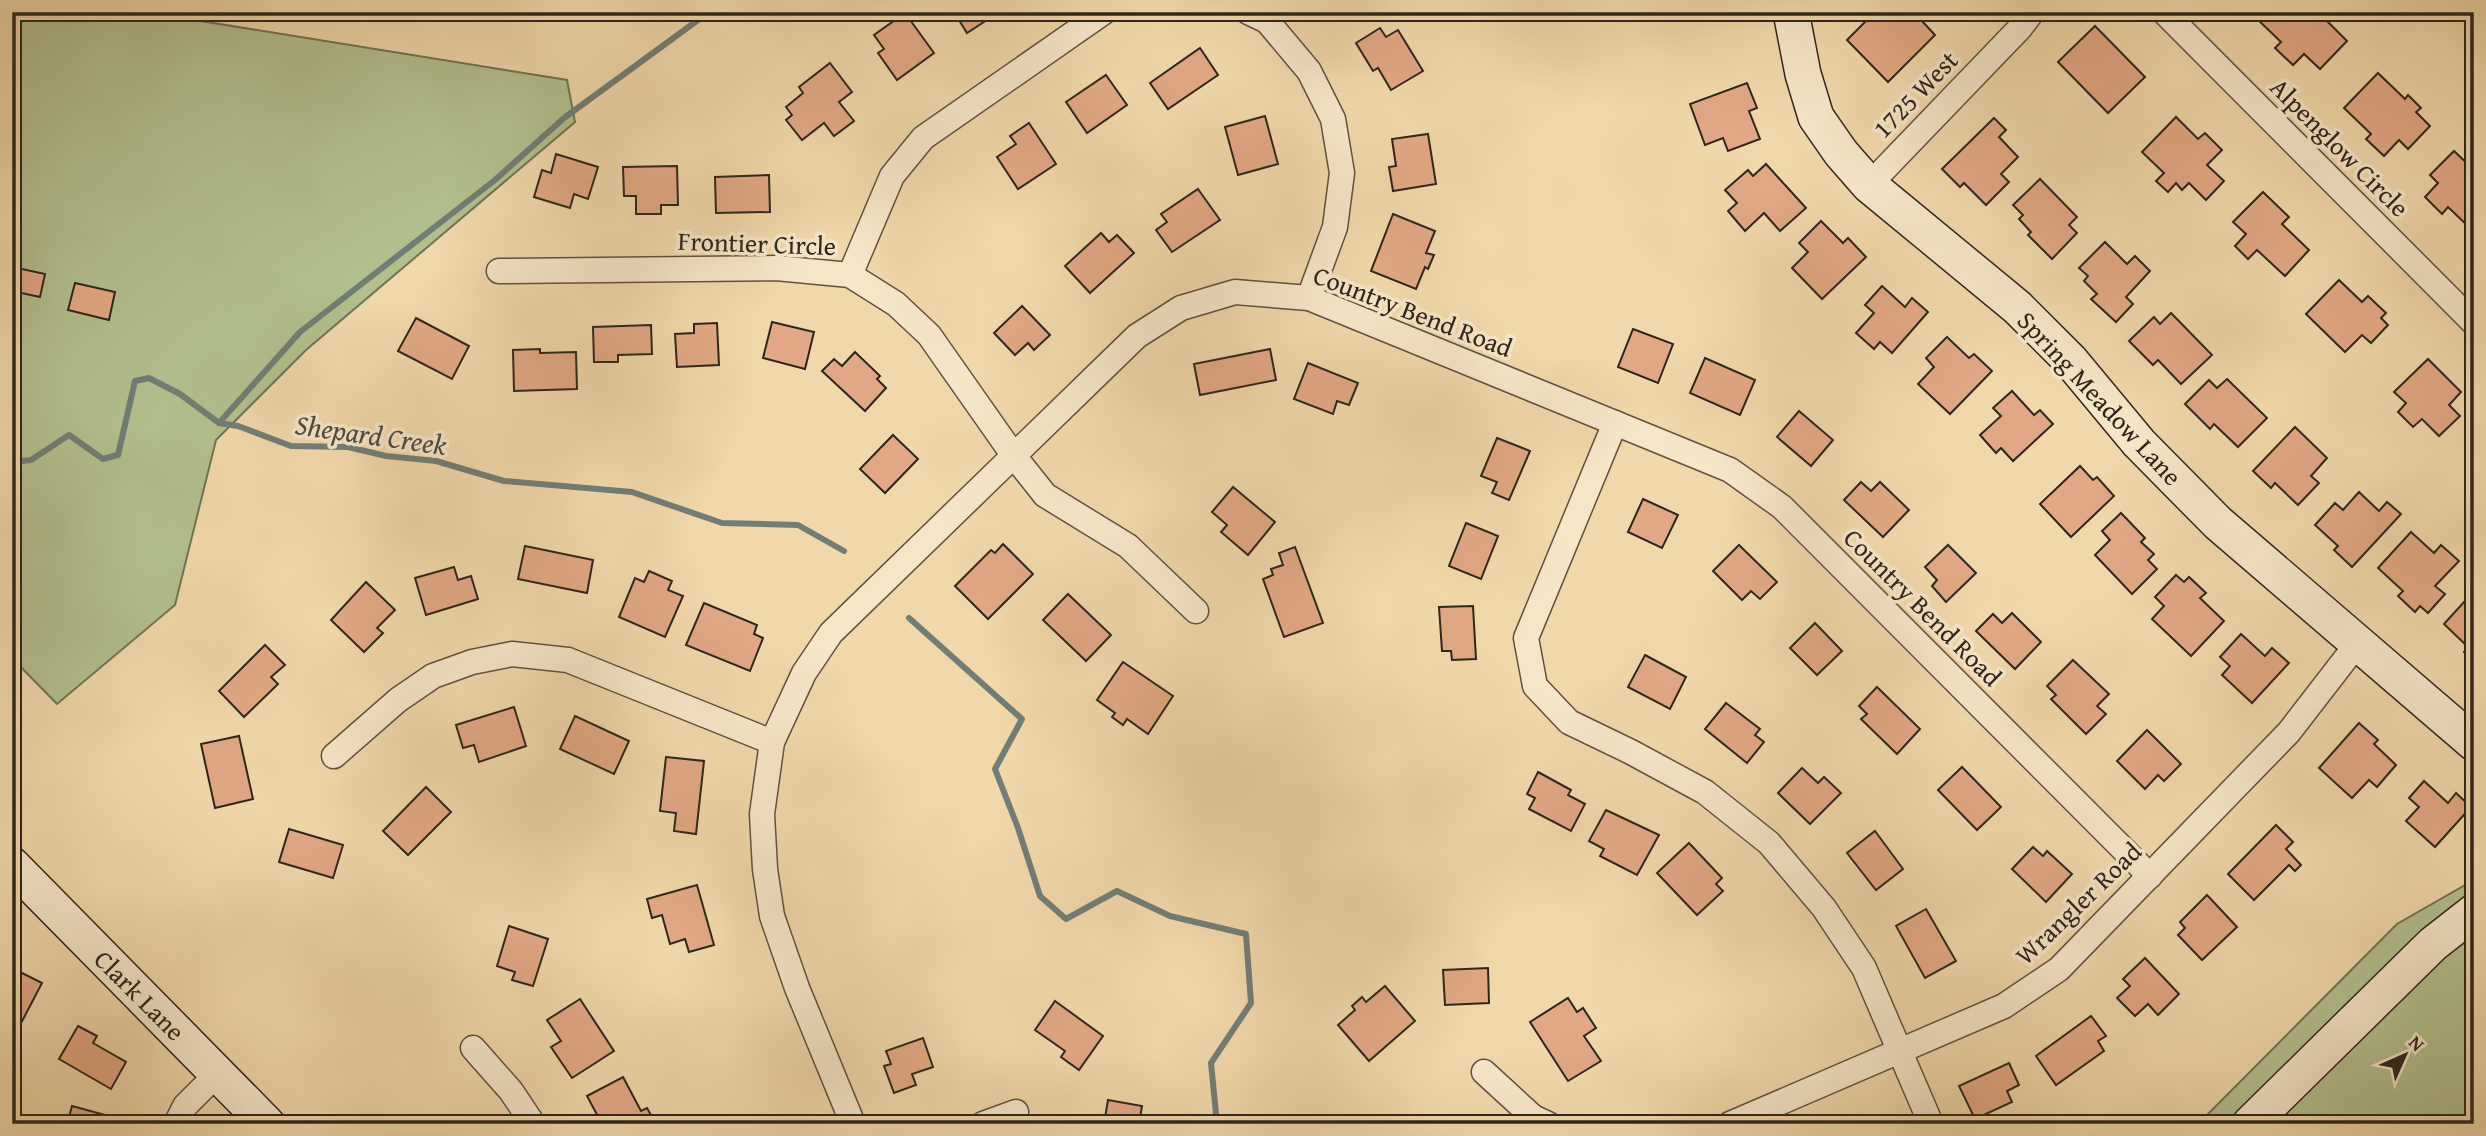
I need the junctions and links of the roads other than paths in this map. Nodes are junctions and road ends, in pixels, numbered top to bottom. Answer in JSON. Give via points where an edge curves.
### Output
{"nodes":[{"id":1,"x":1104,"y":12,"type":"edge"},
{"id":2,"x":1248,"y":12,"type":"edge"},
{"id":3,"x":1791,"y":12,"type":"edge"},
{"id":4,"x":2032,"y":12,"type":"edge"},
{"id":5,"x":2164,"y":12,"type":"edge"},
{"id":6,"x":1869,"y":185,"type":"junction"},
{"id":7,"x":499,"y":271,"type":"dead end"},
{"id":8,"x":850,"y":275,"type":"junction"},
{"id":9,"x":1309,"y":298,"type":"junction"},
{"id":10,"x":2474,"y":323,"type":"edge"},
{"id":11,"x":1615,"y":423,"type":"junction"},
{"id":12,"x":1014,"y":456,"type":"junction"},
{"id":13,"x":1196,"y":611,"type":"dead end"},
{"id":14,"x":2357,"y":644,"type":"junction"},
{"id":15,"x":772,"y":742,"type":"junction"},
{"id":16,"x":2474,"y":743,"type":"edge"},
{"id":17,"x":334,"y":756,"type":"dead end"},
{"id":18,"x":14,"y":869,"type":"edge"},
{"id":19,"x":2150,"y":876,"type":"junction"},
{"id":20,"x":2474,"y":912,"type":"edge"},
{"id":21,"x":473,"y":1048,"type":"dead end"},
{"id":22,"x":1900,"y":1049,"type":"junction"},
{"id":23,"x":1484,"y":1072,"type":"dead end"},
{"id":24,"x":218,"y":1074,"type":"junction"},
{"id":25,"x":1016,"y":1112,"type":"dead end"},
{"id":26,"x":176,"y":1124,"type":"edge"},
{"id":27,"x":267,"y":1124,"type":"edge"},
{"id":28,"x":533,"y":1124,"type":"edge"},
{"id":29,"x":853,"y":1124,"type":"edge"},
{"id":30,"x":983,"y":1124,"type":"edge"},
{"id":31,"x":1548,"y":1124,"type":"edge"},
{"id":32,"x":1730,"y":1124,"type":"edge"},
{"id":33,"x":1931,"y":1124,"type":"edge"},
{"id":34,"x":2250,"y":1124,"type":"edge"}],
"edges":[{"from":1,"to":8,"type":"street","via":[[922,138],[892,176]]},
{"from":2,"to":9,"type":"street","via":[[1267,21],[1309,71],[1333,119],[1342,173],[1335,227]]},
{"from":3,"to":6,"type":"street","name":"Spring Meadow Lane","via":[[1816,117]]},
{"from":4,"to":6,"type":"street","name":"1725 West"},
{"from":5,"to":10,"type":"street","name":"Alpenglow Circle"},
{"from":6,"to":14,"type":"street","name":"Spring Meadow Lane","via":[[2017,307],[2218,523]]},
{"from":7,"to":8,"type":"street","name":"Frontier Circle","via":[[776,268]]},
{"from":8,"to":12,"type":"street","name":"Frontier Circle","via":[[896,304],[929,334]]},
{"from":9,"to":11,"type":"street","name":"Country Bend Road"},
{"from":9,"to":12,"type":"street","name":"Country Bend Road","via":[[1235,292],[1181,308],[1137,336]]},
{"from":11,"to":19,"type":"street","name":"Country Bend Road","via":[[1730,470],[1782,508]]},
{"from":11,"to":22,"type":"street","via":[[1526,638],[1535,686],[1569,722],[1705,792],[1769,843],[1824,908],[1864,968]]},
{"from":12,"to":13,"type":"street","name":"Frontier Circle","via":[[1045,495],[1128,546]]},
{"from":12,"to":15,"type":"street","name":"Country Bend Road","via":[[831,633],[804,673]]},
{"from":14,"to":16,"type":"street","name":"Spring Meadow Lane"},
{"from":14,"to":19,"type":"street","name":"Wrangler Road","via":[[2289,732]]},
{"from":15,"to":17,"type":"street","via":[[568,660],[512,654],[433,676]]},
{"from":15,"to":29,"type":"street","name":"Country Bend Road","via":[[762,814],[772,916]]},
{"from":18,"to":24,"type":"street","name":"Clark Lane"},
{"from":19,"to":22,"type":"street","name":"Wrangler Road","via":[[2059,969],[2031,990],[2004,1006]]},
{"from":20,"to":34,"type":"street","via":[[2415,961]]},
{"from":21,"to":28,"type":"street"},
{"from":22,"to":32,"type":"street","name":"Wrangler Road"},
{"from":22,"to":33,"type":"street"},
{"from":23,"to":31,"type":"street"},
{"from":24,"to":26,"type":"street","via":[[186,1106]]},
{"from":24,"to":27,"type":"street","name":"Clark Lane"},
{"from":25,"to":30,"type":"street"}]}
